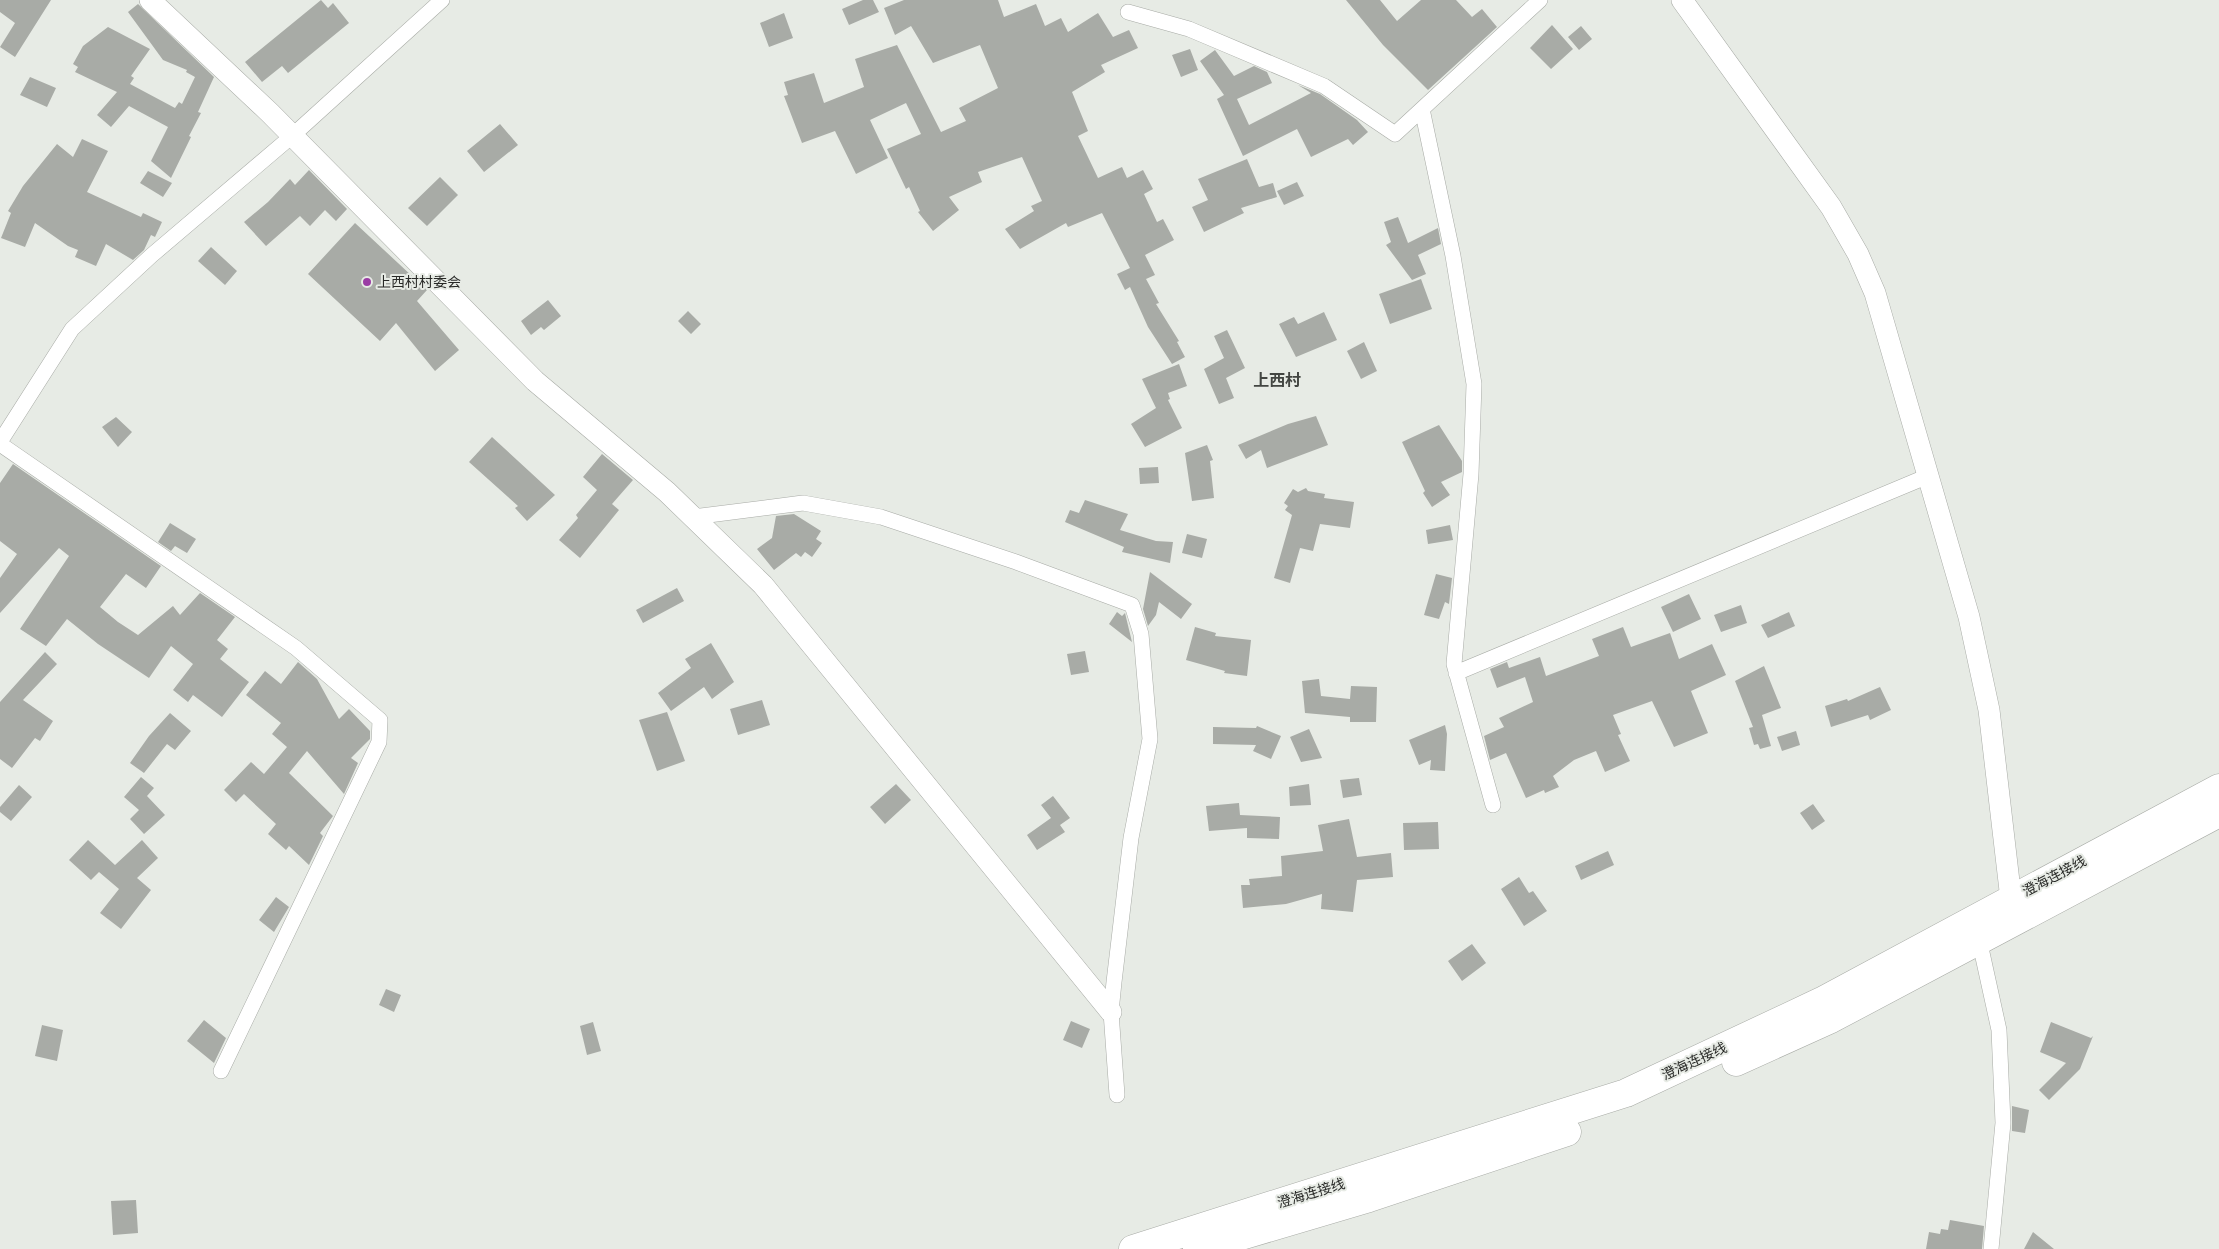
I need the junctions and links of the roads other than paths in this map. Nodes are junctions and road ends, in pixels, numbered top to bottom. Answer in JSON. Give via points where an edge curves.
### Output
{"nodes":[{"id":1,"x":150,"y":0,"type":"edge"},
{"id":2,"x":442,"y":0,"type":"edge"},
{"id":3,"x":1540,"y":0,"type":"edge"},
{"id":4,"x":1682,"y":0,"type":"edge"},
{"id":5,"x":1128,"y":12,"type":"dead end"},
{"id":6,"x":1422,"y":109,"type":"junction"},
{"id":7,"x":292,"y":136,"type":"junction"},
{"id":8,"x":0,"y":443,"type":"edge"},
{"id":9,"x":1928,"y":476,"type":"junction"},
{"id":10,"x":692,"y":517,"type":"junction"},
{"id":11,"x":1456,"y":673,"type":"junction"},
{"id":12,"x":2219,"y":788,"type":"edge"},
{"id":13,"x":1492,"y":805,"type":"dead end"},
{"id":14,"x":2219,"y":813,"type":"edge"},
{"id":15,"x":2011,"y":899,"type":"junction"},
{"id":16,"x":1979,"y":939,"type":"junction"},
{"id":17,"x":1111,"y":1012,"type":"junction"},
{"id":18,"x":221,"y":1070,"type":"dead end"},
{"id":19,"x":1117,"y":1095,"type":"dead end"},
{"id":20,"x":1133,"y":1249,"type":"edge"},
{"id":21,"x":1197,"y":1249,"type":"edge"},
{"id":22,"x":1991,"y":1249,"type":"edge"}],
"edges":[{"from":1,"to":7,"type":"street"},
{"from":2,"to":7,"type":"street"},
{"from":3,"to":6,"type":"street"},
{"from":4,"to":9,"type":"street","via":[[1831,208],[1858,254],[1875,292]]},
{"from":5,"to":6,"type":"street","via":[[1189,29],[1324,86],[1396,134]]},
{"from":6,"to":11,"type":"street","via":[[1453,256],[1474,384],[1472,474],[1454,664]]},
{"from":7,"to":8,"type":"street","via":[[152,255],[72,329]]},
{"from":7,"to":10,"type":"street","via":[[535,381],[667,492]]},
{"from":8,"to":18,"type":"street","via":[[296,648],[380,720],[379,742]]},
{"from":9,"to":11,"type":"street"},
{"from":9,"to":15,"type":"street","via":[[1969,617],[1989,710]]},
{"from":10,"to":17,"type":"street","via":[[763,584]]},
{"from":10,"to":17,"type":"street","via":[[803,503],[880,518],[1016,562],[1132,605],[1141,634],[1150,739],[1131,838]]},
{"from":11,"to":13,"type":"street"},
{"from":12,"to":15,"type":"highway","name":"澄海连接线"},
{"from":14,"to":16,"type":"highway","name":"澄海连接线"},
{"from":15,"to":20,"type":"highway","name":"澄海连接线","via":[[1822,1001],[1626,1093]]},
{"from":16,"to":21,"type":"highway","name":"澄海连接线","via":[[1831,1018],[1632,1110],[1369,1198]]},
{"from":16,"to":22,"type":"street","via":[[1999,1030],[2003,1123]]},
{"from":17,"to":19,"type":"street"}]}
